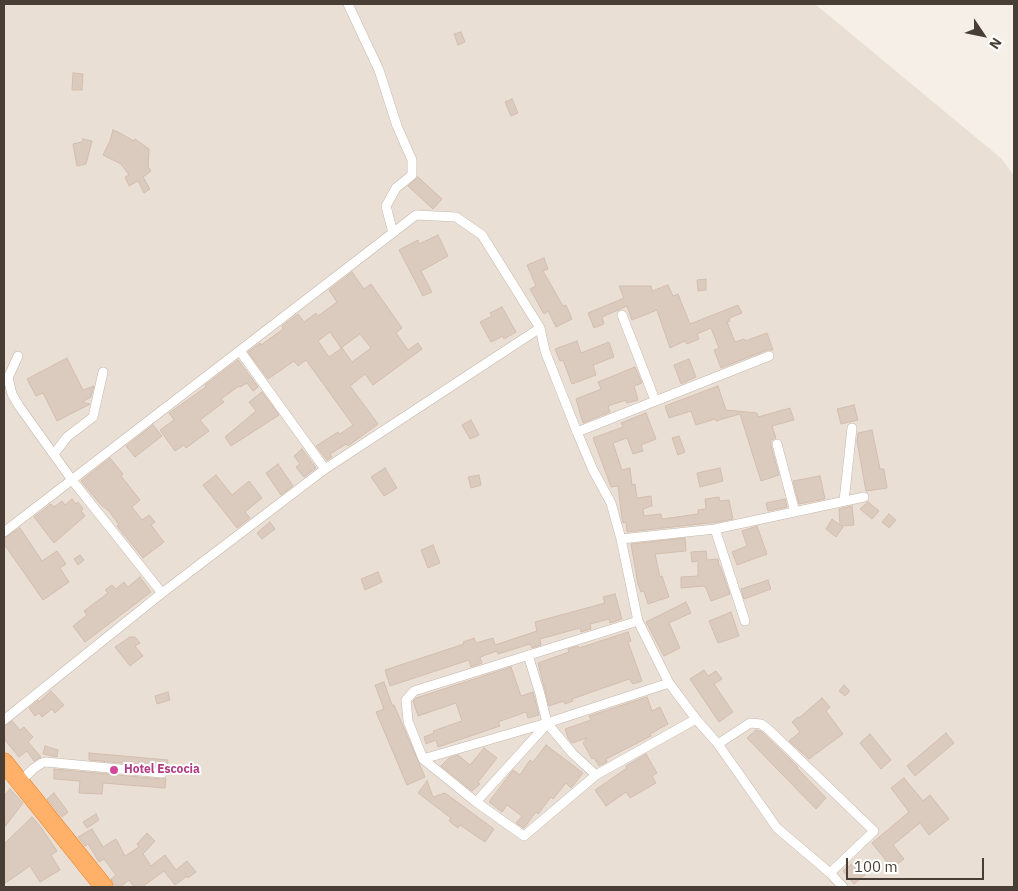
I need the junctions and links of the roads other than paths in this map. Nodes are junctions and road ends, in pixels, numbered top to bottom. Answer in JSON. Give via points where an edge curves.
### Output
{"nodes":[{"id":1,"x":348,"y":4,"type":"edge"},
{"id":2,"x":394,"y":233,"type":"junction"},
{"id":3,"x":622,"y":315,"type":"dead end"},
{"id":4,"x":540,"y":328,"type":"junction"},
{"id":5,"x":240,"y":351,"type":"junction"},
{"id":6,"x":18,"y":356,"type":"dead end"},
{"id":7,"x":769,"y":356,"type":"dead end"},
{"id":8,"x":103,"y":372,"type":"dead end"},
{"id":9,"x":655,"y":400,"type":"junction"},
{"id":10,"x":852,"y":428,"type":"dead end"},
{"id":11,"x":577,"y":432,"type":"junction"},
{"id":12,"x":777,"y":444,"type":"dead end"},
{"id":13,"x":54,"y":454,"type":"junction"},
{"id":14,"x":325,"y":469,"type":"junction"},
{"id":15,"x":72,"y":480,"type":"junction"},
{"id":16,"x":864,"y":497,"type":"dead end"},
{"id":17,"x":844,"y":501,"type":"junction"},
{"id":18,"x":795,"y":512,"type":"junction"},
{"id":19,"x":715,"y":529,"type":"junction"},
{"id":20,"x":4,"y":532,"type":"edge"},
{"id":21,"x":621,"y":539,"type":"junction"},
{"id":22,"x":162,"y":593,"type":"junction"},
{"id":23,"x":638,"y":621,"type":"junction"},
{"id":24,"x":746,"y":621,"type":"dead end"},
{"id":25,"x":528,"y":655,"type":"junction"},
{"id":26,"x":669,"y":683,"type":"junction"},
{"id":27,"x":696,"y":719,"type":"junction"},
{"id":28,"x":4,"y":720,"type":"edge"},
{"id":29,"x":547,"y":723,"type":"junction"},
{"id":30,"x":718,"y":744,"type":"junction"},
{"id":31,"x":423,"y":759,"type":"junction"},
{"id":32,"x":4,"y":762,"type":"edge"},
{"id":33,"x":162,"y":774,"type":"dead end"},
{"id":34,"x":596,"y":774,"type":"junction"},
{"id":35,"x":20,"y":782,"type":"junction"},
{"id":36,"x":476,"y":802,"type":"junction"},
{"id":37,"x":830,"y":873,"type":"junction"},
{"id":38,"x":104,"y":887,"type":"edge"},
{"id":39,"x":843,"y":887,"type":"edge"}],
"edges":[{"from":1,"to":2,"type":"street","via":[[379,70],[412,160],[412,175],[396,188],[386,206]]},
{"from":2,"to":4,"type":"street","via":[[416,215],[456,218],[482,235]]},
{"from":2,"to":5,"type":"street"},
{"from":3,"to":9,"type":"street"},
{"from":4,"to":11,"type":"street","via":[[545,351]]},
{"from":4,"to":14,"type":"street"},
{"from":5,"to":14,"type":"street"},
{"from":5,"to":15,"type":"street"},
{"from":6,"to":13,"type":"street","via":[[8,378],[12,394]]},
{"from":7,"to":9,"type":"street"},
{"from":8,"to":13,"type":"street","via":[[94,417],[67,437]]},
{"from":9,"to":11,"type":"street"},
{"from":10,"to":17,"type":"street"},
{"from":11,"to":21,"type":"street","via":[[611,503]]},
{"from":12,"to":18,"type":"street"},
{"from":13,"to":15,"type":"street"},
{"from":14,"to":22,"type":"street"},
{"from":15,"to":20,"type":"street"},
{"from":15,"to":22,"type":"street"},
{"from":16,"to":17,"type":"street"},
{"from":17,"to":18,"type":"street"},
{"from":18,"to":19,"type":"street"},
{"from":19,"to":21,"type":"street"},
{"from":19,"to":24,"type":"street"},
{"from":21,"to":23,"type":"street"},
{"from":22,"to":28,"type":"street"},
{"from":23,"to":25,"type":"street"},
{"from":23,"to":26,"type":"street"},
{"from":25,"to":29,"type":"street"},
{"from":25,"to":31,"type":"street","via":[[414,691],[406,700],[408,721]]},
{"from":26,"to":27,"type":"street"},
{"from":26,"to":29,"type":"street"},
{"from":27,"to":30,"type":"street"},
{"from":27,"to":34,"type":"street"},
{"from":29,"to":31,"type":"street"},
{"from":29,"to":34,"type":"street","via":[[573,754]]},
{"from":29,"to":36,"type":"street"},
{"from":30,"to":37,"type":"street","via":[[777,828]]},
{"from":30,"to":37,"type":"street","via":[[750,723],[762,724],[874,831]]},
{"from":31,"to":36,"type":"street"},
{"from":32,"to":35,"type":"highway"},
{"from":33,"to":35,"type":"street","via":[[46,762]]},
{"from":34,"to":36,"type":"street","via":[[524,836]]},
{"from":35,"to":38,"type":"highway"},
{"from":37,"to":39,"type":"street"}]}
